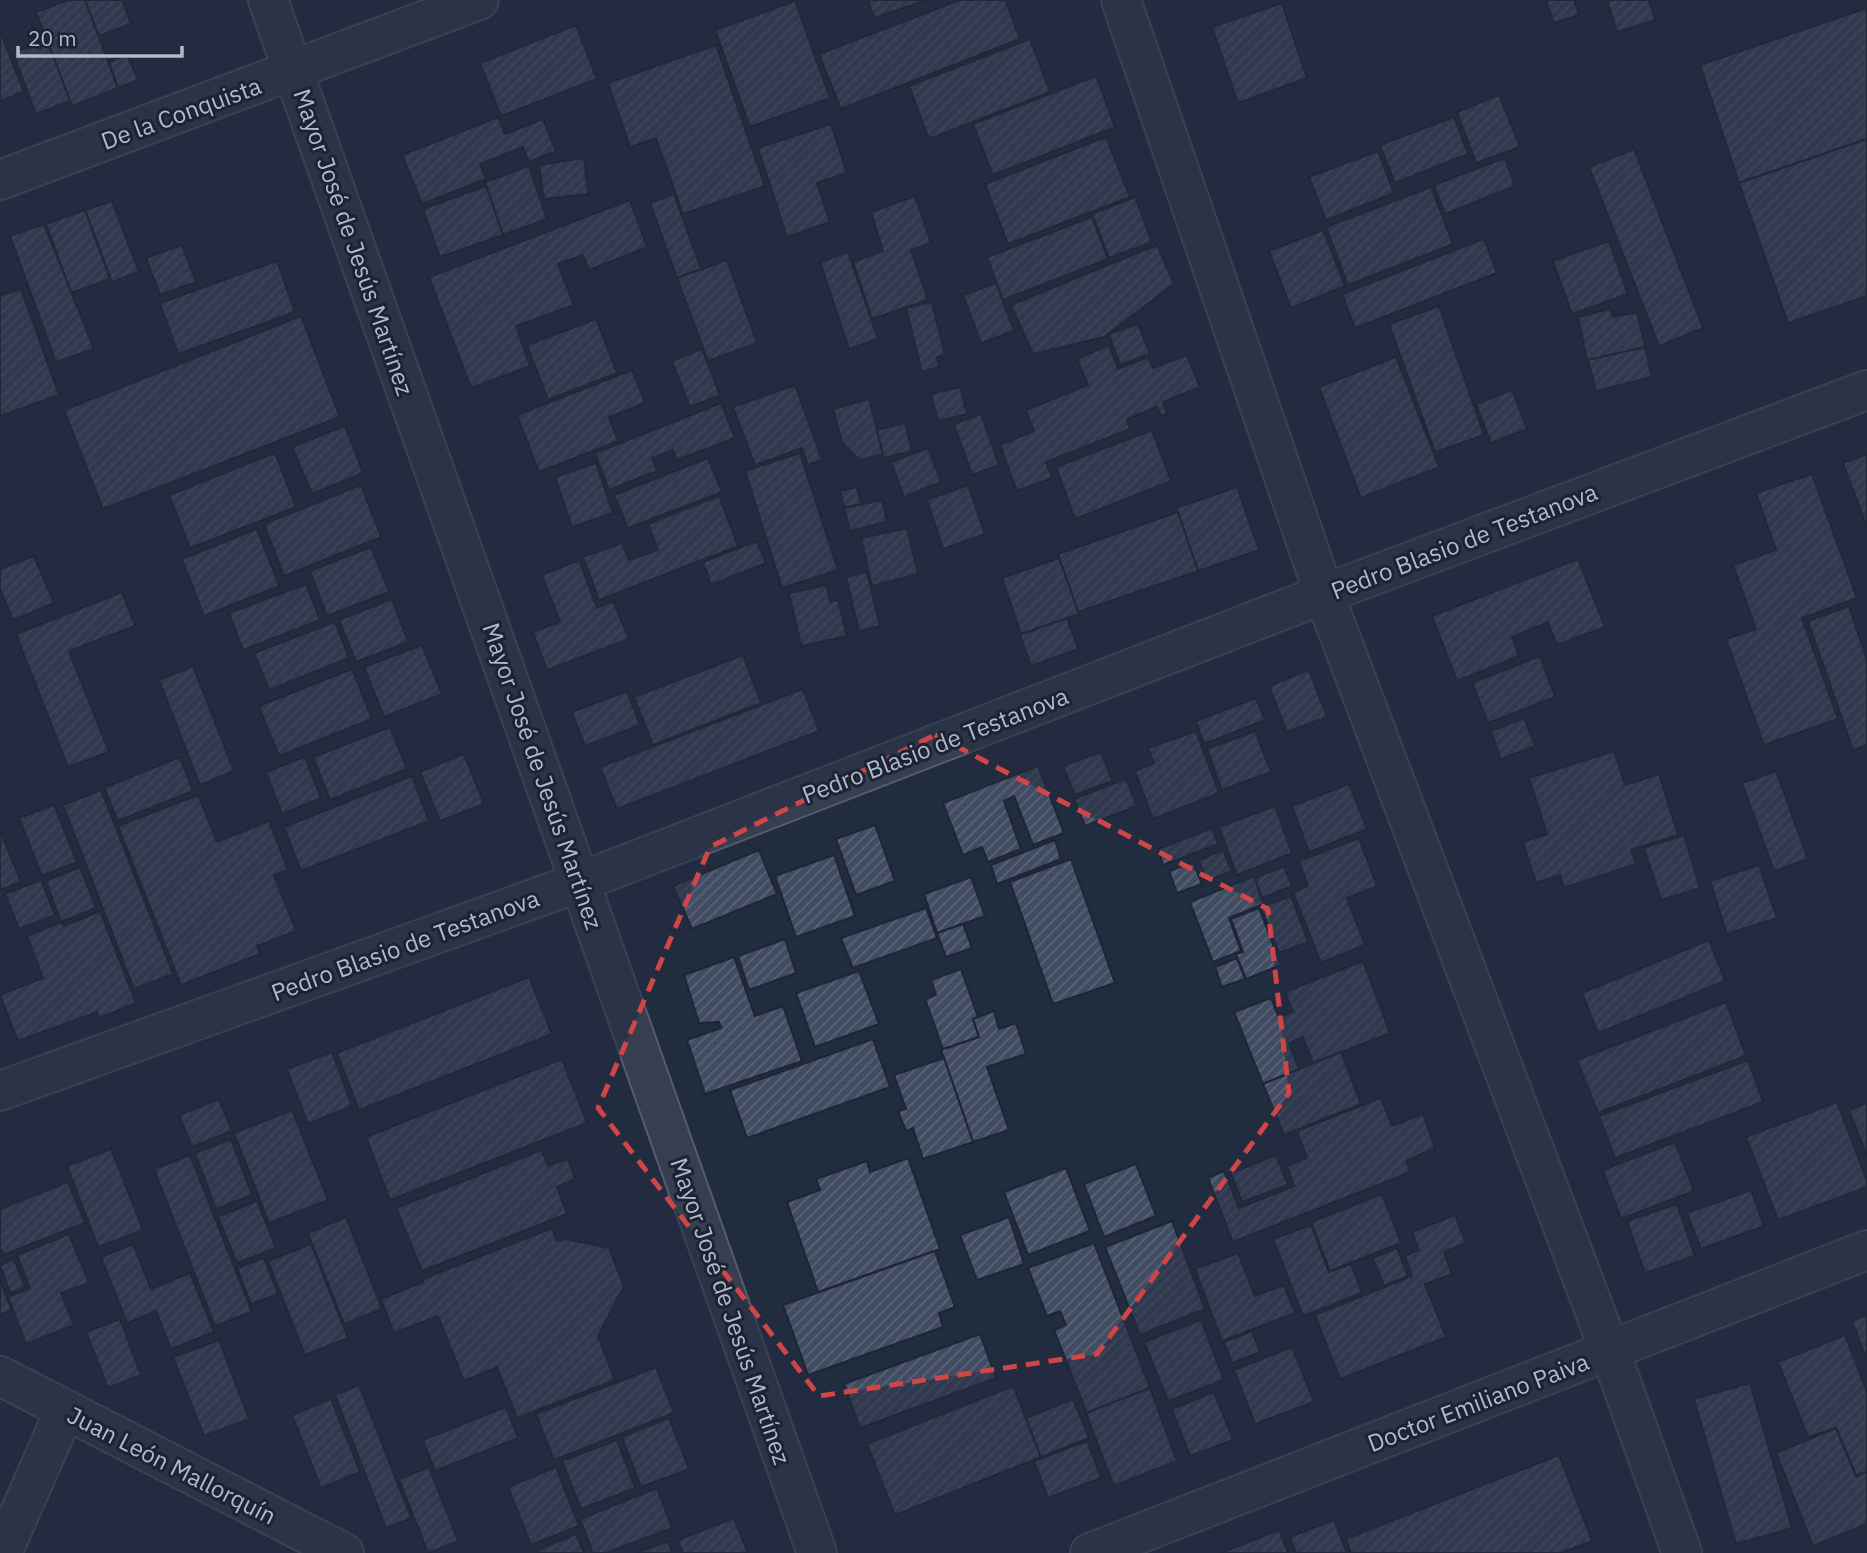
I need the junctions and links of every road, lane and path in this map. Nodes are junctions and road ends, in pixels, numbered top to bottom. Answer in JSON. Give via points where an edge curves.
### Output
{"nodes":[{"id":1,"x":268,"y":0,"type":"edge"},
{"id":2,"x":479,"y":0,"type":"edge"},
{"id":3,"x":1121,"y":0,"type":"edge"},
{"id":4,"x":293,"y":71,"type":"junction"},
{"id":5,"x":0,"y":180,"type":"edge"},
{"id":6,"x":1867,"y":390,"type":"edge"},
{"id":7,"x":1324,"y":594,"type":"junction"},
{"id":8,"x":580,"y":882,"type":"junction"},
{"id":9,"x":0,"y":1091,"type":"edge"},
{"id":10,"x":1867,"y":1250,"type":"edge"},
{"id":11,"x":1610,"y":1350,"type":"junction"},
{"id":12,"x":0,"y":1376,"type":"edge"},
{"id":13,"x":65,"y":1410,"type":"junction"},
{"id":14,"x":2,"y":1553,"type":"edge"},
{"id":15,"x":344,"y":1553,"type":"edge"},
{"id":16,"x":817,"y":1553,"type":"edge"},
{"id":17,"x":1090,"y":1553,"type":"edge"},
{"id":18,"x":1682,"y":1553,"type":"edge"}],
"edges":[{"from":1,"to":4,"type":"street","name":"Mayor José de Jesús Martínez"},
{"from":2,"to":4,"type":"street","name":"De la Conquista"},
{"from":3,"to":7,"type":"street"},
{"from":4,"to":5,"type":"street","name":"De la Conquista"},
{"from":4,"to":8,"type":"street","name":"Mayor José de Jesús Martínez"},
{"from":6,"to":7,"type":"street","name":"Pedro Blasio de Testanova"},
{"from":7,"to":8,"type":"street","name":"Pedro Blasio de Testanova"},
{"from":7,"to":11,"type":"street"},
{"from":8,"to":9,"type":"street","name":"Pedro Blasio de Testanova"},
{"from":8,"to":16,"type":"street","name":"Mayor José de Jesús Martínez"},
{"from":10,"to":11,"type":"street","name":"Doctor Emiliano Paiva"},
{"from":11,"to":17,"type":"street","name":"Doctor Emiliano Paiva"},
{"from":11,"to":18,"type":"street"},
{"from":12,"to":13,"type":"street","name":"Juan León Mallorquín"},
{"from":13,"to":14,"type":"street"},
{"from":13,"to":15,"type":"street","name":"Juan León Mallorquín"}]}
